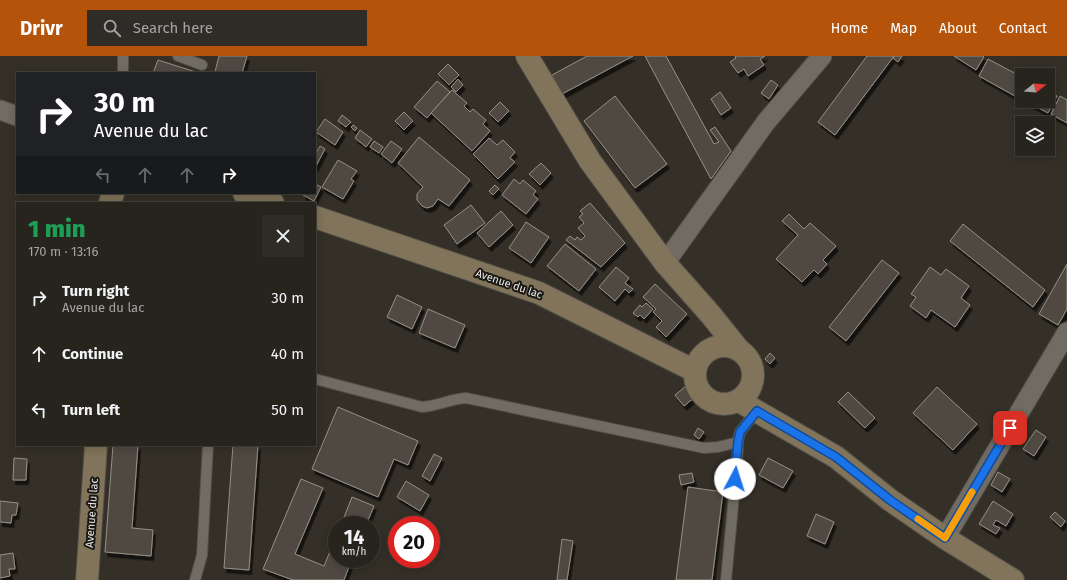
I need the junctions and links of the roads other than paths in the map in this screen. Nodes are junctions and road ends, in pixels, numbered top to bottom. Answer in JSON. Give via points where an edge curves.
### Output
{"nodes":[{"id":1,"x":123,"y":56,"type":"edge"},
{"id":2,"x":178,"y":56,"type":"edge"},
{"id":3,"x":527,"y":56,"type":"edge"},
{"id":4,"x":822,"y":56,"type":"edge"},
{"id":5,"x":202,"y":65,"type":"dead end"},
{"id":6,"x":123,"y":72,"type":"edge"},
{"id":7,"x":0,"y":110,"type":"edge"},
{"id":8,"x":16,"y":116,"type":"edge"},
{"id":9,"x":247,"y":194,"type":"edge"},
{"id":10,"x":270,"y":202,"type":"edge"},
{"id":11,"x":316,"y":217,"type":"edge"},
{"id":12,"x":665,"y":263,"type":"junction"},
{"id":13,"x":1067,"y":332,"type":"edge"},
{"id":14,"x":739,"y":350,"type":"junction"},
{"id":15,"x":695,"y":371,"type":"junction"},
{"id":16,"x":316,"y":379,"type":"edge"},
{"id":17,"x":748,"y":406,"type":"junction"},
{"id":18,"x":738,"y":442,"type":"junction"},
{"id":19,"x":96,"y":446,"type":"edge"},
{"id":20,"x":208,"y":446,"type":"edge"},
{"id":21,"x":945,"y":538,"type":"junction"},
{"id":22,"x":87,"y":580,"type":"edge"},
{"id":23,"x":195,"y":580,"type":"edge"},
{"id":24,"x":726,"y":580,"type":"edge"},
{"id":25,"x":1013,"y":580,"type":"edge"}],
"edges":[{"from":1,"to":6,"type":"lane"},
{"from":2,"to":5,"type":"lane"},
{"from":3,"to":12,"type":"main road","via":[[590,161]]},
{"from":4,"to":12,"type":"street","via":[[766,122]]},
{"from":7,"to":8,"type":"street"},
{"from":9,"to":10,"type":"main road"},
{"from":11,"to":15,"type":"main road","name":"Avenue du lac","via":[[539,293]]},
{"from":12,"to":14,"type":"main road"},
{"from":13,"to":21,"type":"street"},
{"from":14,"to":15,"type":"main road","via":[[724,346],[708,350],[697,363]]},
{"from":14,"to":17,"type":"main road","via":[[746,356],[752,371]]},
{"from":15,"to":17,"type":"main road","via":[[697,387],[708,400],[723,405]]},
{"from":16,"to":18,"type":"lane","via":[[422,407],[434,406],[455,398],[466,398],[704,448]]},
{"from":17,"to":18,"type":"lane"},
{"from":17,"to":21,"type":"main road","via":[[836,457],[890,500]]},
{"from":18,"to":24,"type":"lane"},
{"from":19,"to":22,"type":"main road","name":"Avenue du lac"},
{"from":20,"to":23,"type":"lane","via":[[202,555]]},
{"from":21,"to":25,"type":"main road"}]}
